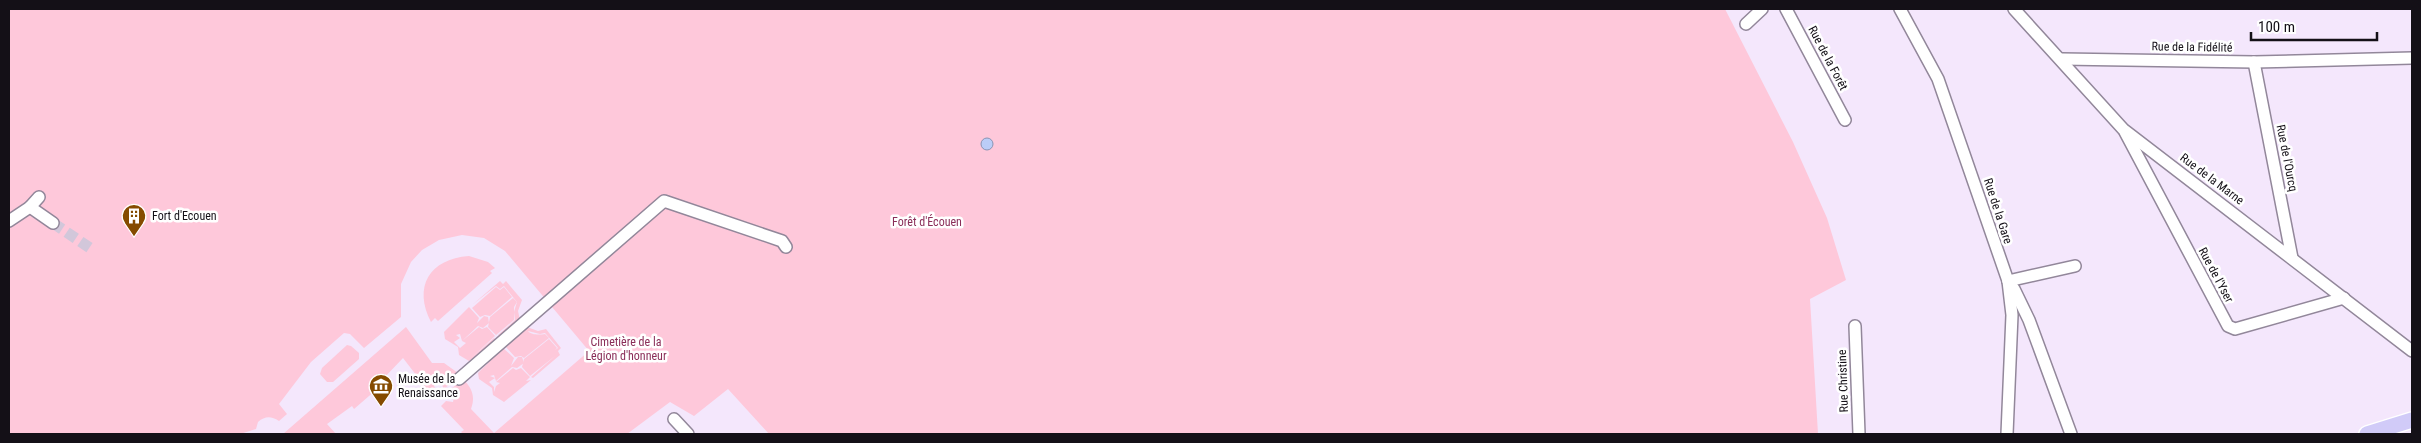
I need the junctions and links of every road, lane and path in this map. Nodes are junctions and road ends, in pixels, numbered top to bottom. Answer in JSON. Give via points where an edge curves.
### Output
{"nodes":[{"id":1,"x":1762,"y":9,"type":"edge"},
{"id":2,"x":1786,"y":9,"type":"edge"},
{"id":3,"x":1900,"y":9,"type":"edge"},
{"id":4,"x":2014,"y":9,"type":"edge"},
{"id":5,"x":1746,"y":24,"type":"dead end"},
{"id":6,"x":2412,"y":58,"type":"edge"},
{"id":7,"x":2062,"y":59,"type":"junction"},
{"id":8,"x":2254,"y":62,"type":"junction"},
{"id":9,"x":1845,"y":120,"type":"dead end"},
{"id":10,"x":2123,"y":129,"type":"junction"},
{"id":11,"x":39,"y":197,"type":"dead end"},
{"id":12,"x":30,"y":207,"type":"junction"},
{"id":13,"x":9,"y":221,"type":"edge"},
{"id":14,"x":53,"y":224,"type":"tunnel mouth"},
{"id":15,"x":786,"y":247,"type":"dead end"},
{"id":16,"x":2292,"y":258,"type":"junction"},
{"id":17,"x":2075,"y":266,"type":"dead end"},
{"id":18,"x":2008,"y":281,"type":"junction"},
{"id":19,"x":2344,"y":298,"type":"junction"},
{"id":20,"x":2012,"y":316,"type":"junction"},
{"id":21,"x":1856,"y":326,"type":"dead end"},
{"id":22,"x":2031,"y":330,"type":"junction"},
{"id":23,"x":2412,"y":351,"type":"edge"},
{"id":24,"x":459,"y":379,"type":"dead end"},
{"id":25,"x":674,"y":419,"type":"dead end"},
{"id":26,"x":2412,"y":420,"type":"edge"},
{"id":27,"x":2372,"y":433,"type":"edge"},
{"id":28,"x":688,"y":434,"type":"edge"},
{"id":29,"x":1859,"y":434,"type":"edge"},
{"id":30,"x":2007,"y":434,"type":"edge"},
{"id":31,"x":2072,"y":434,"type":"edge"}],
"edges":[{"from":1,"to":5,"type":"street"},
{"from":2,"to":9,"type":"street","name":"Rue de la Forêt"},
{"from":3,"to":18,"type":"street","name":"Rue de la Gare","via":[[1938,79]]},
{"from":4,"to":7,"type":"street","name":"Rue de la Marne"},
{"from":6,"to":8,"type":"street","name":"Rue de la Fidélité"},
{"from":7,"to":8,"type":"street","name":"Rue de la Fidélité"},
{"from":7,"to":10,"type":"street","name":"Rue de la Marne"},
{"from":8,"to":16,"type":"street","name":"Rue de l'Ourcq"},
{"from":10,"to":16,"type":"street","name":"Rue de la Marne"},
{"from":10,"to":19,"type":"street","name":"Rue de l'Yser","via":[[2228,326],[2235,329]]},
{"from":11,"to":12,"type":"street"},
{"from":12,"to":13,"type":"street"},
{"from":12,"to":14,"type":"street"},
{"from":15,"to":24,"type":"street","via":[[782,241],[664,201]]},
{"from":16,"to":19,"type":"street","name":"Rue de la Marne"},
{"from":17,"to":18,"type":"street"},
{"from":18,"to":20,"type":"street","name":"Rue de la Gare"},
{"from":18,"to":22,"type":"street"},
{"from":19,"to":23,"type":"street","name":"Rue de la Marne"},
{"from":20,"to":22,"type":"street"},
{"from":20,"to":30,"type":"street","name":"Rue de la Gare"},
{"from":21,"to":29,"type":"street","name":"Rue Christine"},
{"from":22,"to":31,"type":"street"},
{"from":25,"to":28,"type":"street"},
{"from":26,"to":27,"type":"main road"}]}
